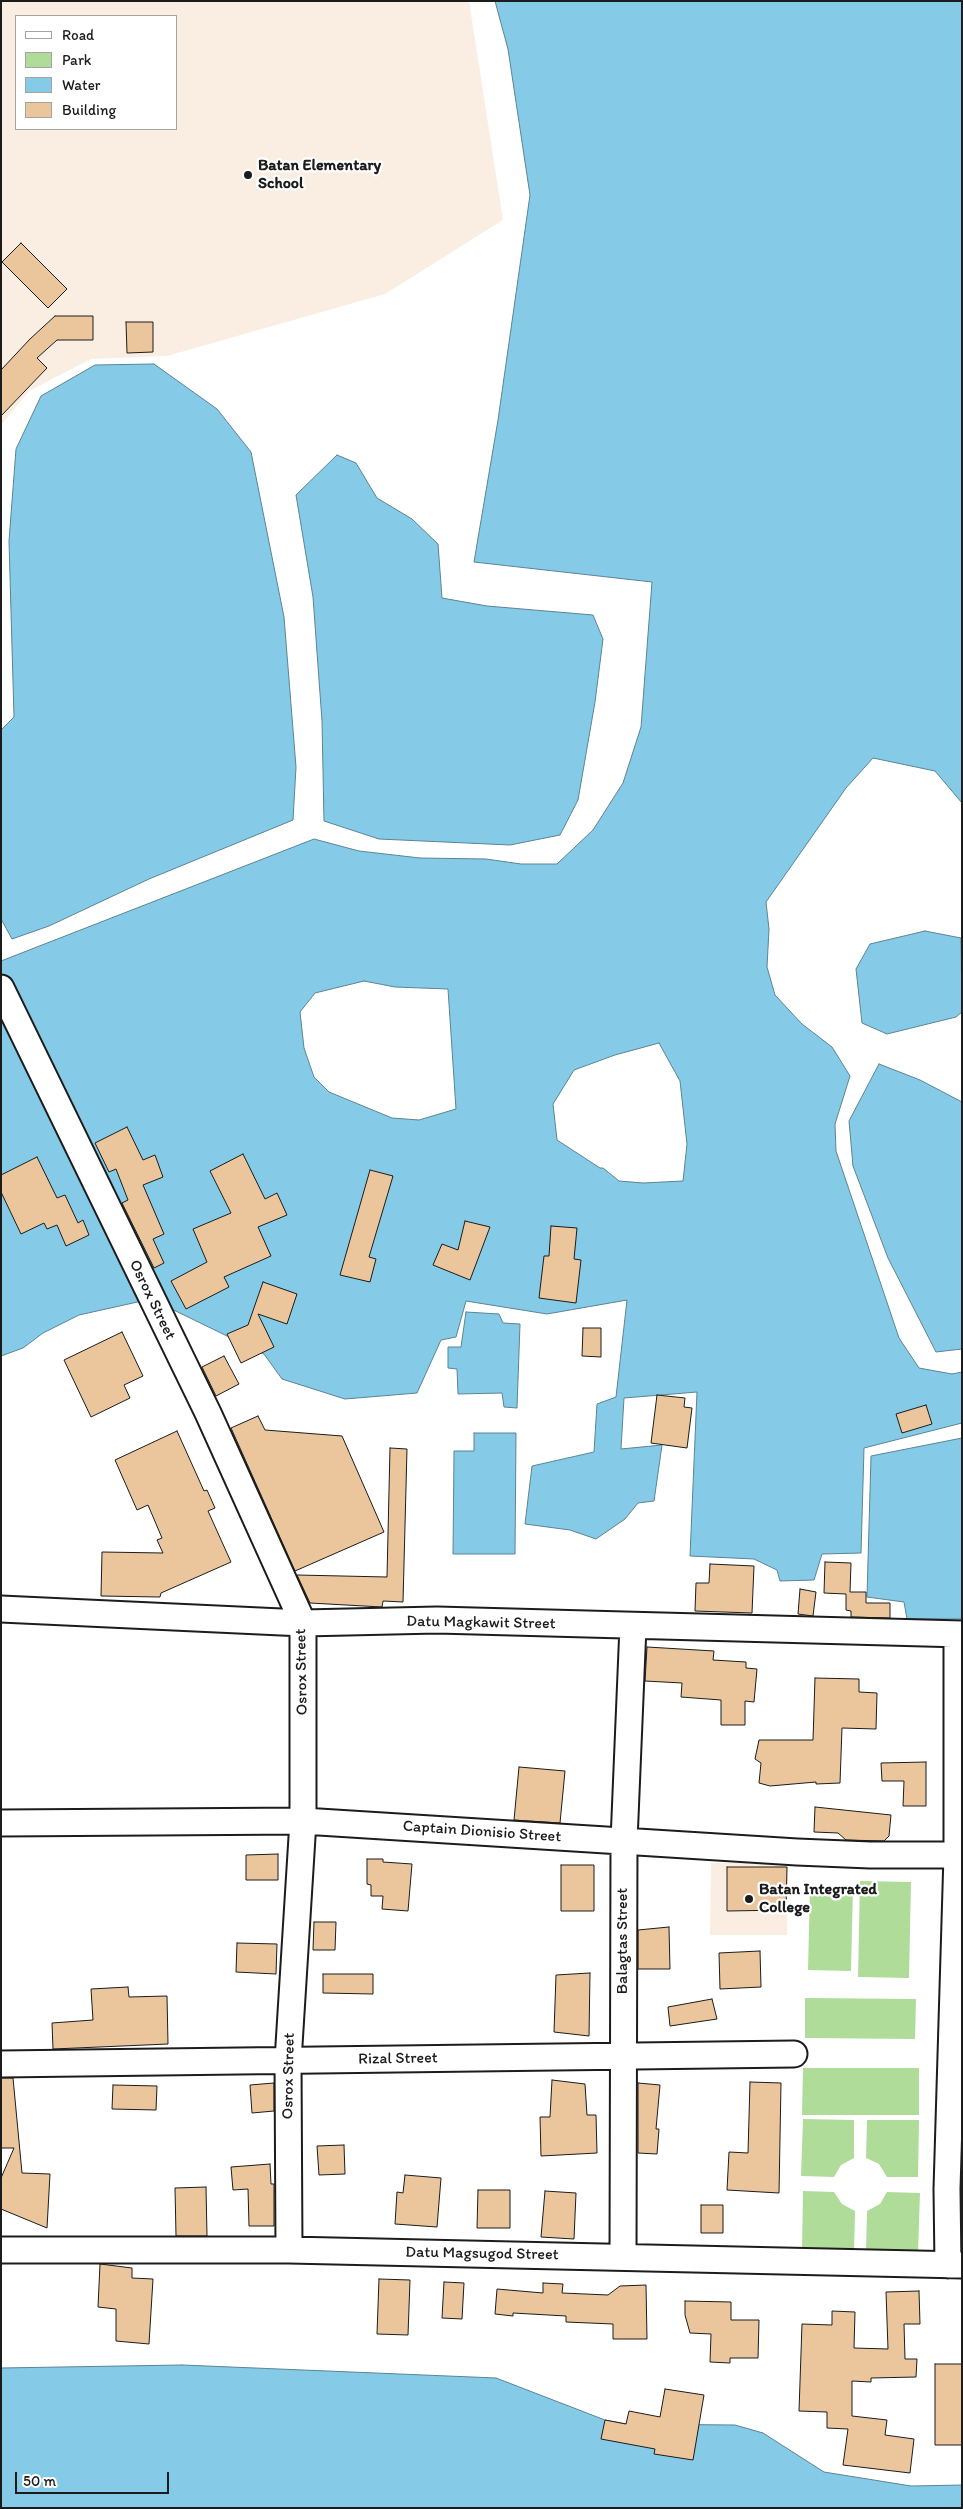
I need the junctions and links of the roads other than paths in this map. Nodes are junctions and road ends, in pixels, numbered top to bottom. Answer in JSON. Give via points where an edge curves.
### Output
{"nodes":[{"id":1,"x":1,"y":988,"type":"edge"},
{"id":2,"x":1,"y":1609,"type":"edge"},
{"id":3,"x":303,"y":1623,"type":"junction"},
{"id":4,"x":633,"y":1626,"type":"junction"},
{"id":5,"x":959,"y":1634,"type":"edge"},
{"id":6,"x":303,"y":1821,"type":"junction"},
{"id":7,"x":1,"y":1824,"type":"edge"},
{"id":8,"x":624,"y":1841,"type":"junction"},
{"id":9,"x":959,"y":1855,"type":"edge"},
{"id":10,"x":794,"y":2054,"type":"dead end"},
{"id":11,"x":623,"y":2056,"type":"junction"},
{"id":12,"x":288,"y":2061,"type":"junction"},
{"id":13,"x":1,"y":2064,"type":"edge"},
{"id":14,"x":1,"y":2250,"type":"edge"},
{"id":15,"x":289,"y":2250,"type":"junction"},
{"id":16,"x":623,"y":2256,"type":"junction"},
{"id":17,"x":955,"y":2265,"type":"edge"}],
"edges":[{"from":1,"to":3,"type":"street","name":"Osrox Street","via":[[208,1413]]},
{"from":2,"to":3,"type":"street","name":"Datu Magkawit Street"},
{"from":3,"to":4,"type":"street","name":"Datu Magkawit Street","via":[[437,1620]]},
{"from":3,"to":6,"type":"street","name":"Osrox Street"},
{"from":4,"to":5,"type":"street","name":"Datu Magkawit Street"},
{"from":4,"to":8,"type":"street","name":"Balagtas Street"},
{"from":5,"to":9,"type":"street"},
{"from":6,"to":7,"type":"street","name":"Captain Dionisio Street"},
{"from":6,"to":8,"type":"street","name":"Captain Dionisio Street"},
{"from":6,"to":12,"type":"street","name":"Osrox Street"},
{"from":8,"to":9,"type":"street","name":"Captain Dionisio Street","via":[[870,1855]]},
{"from":8,"to":11,"type":"street","name":"Balagtas Street"},
{"from":9,"to":17,"type":"street","via":[[947,2189]]},
{"from":10,"to":11,"type":"street","name":"Rizal Street"},
{"from":11,"to":12,"type":"street","name":"Rizal Street"},
{"from":11,"to":16,"type":"street","name":"Balagtas Street"},
{"from":12,"to":13,"type":"street","name":"Rizal Street"},
{"from":12,"to":15,"type":"street","name":"Osrox Street"},
{"from":14,"to":15,"type":"street","name":"Datu Magsugod Street"},
{"from":15,"to":16,"type":"street","name":"Datu Magsugod Street"},
{"from":16,"to":17,"type":"street","name":"Datu Magsugod Street"}]}
